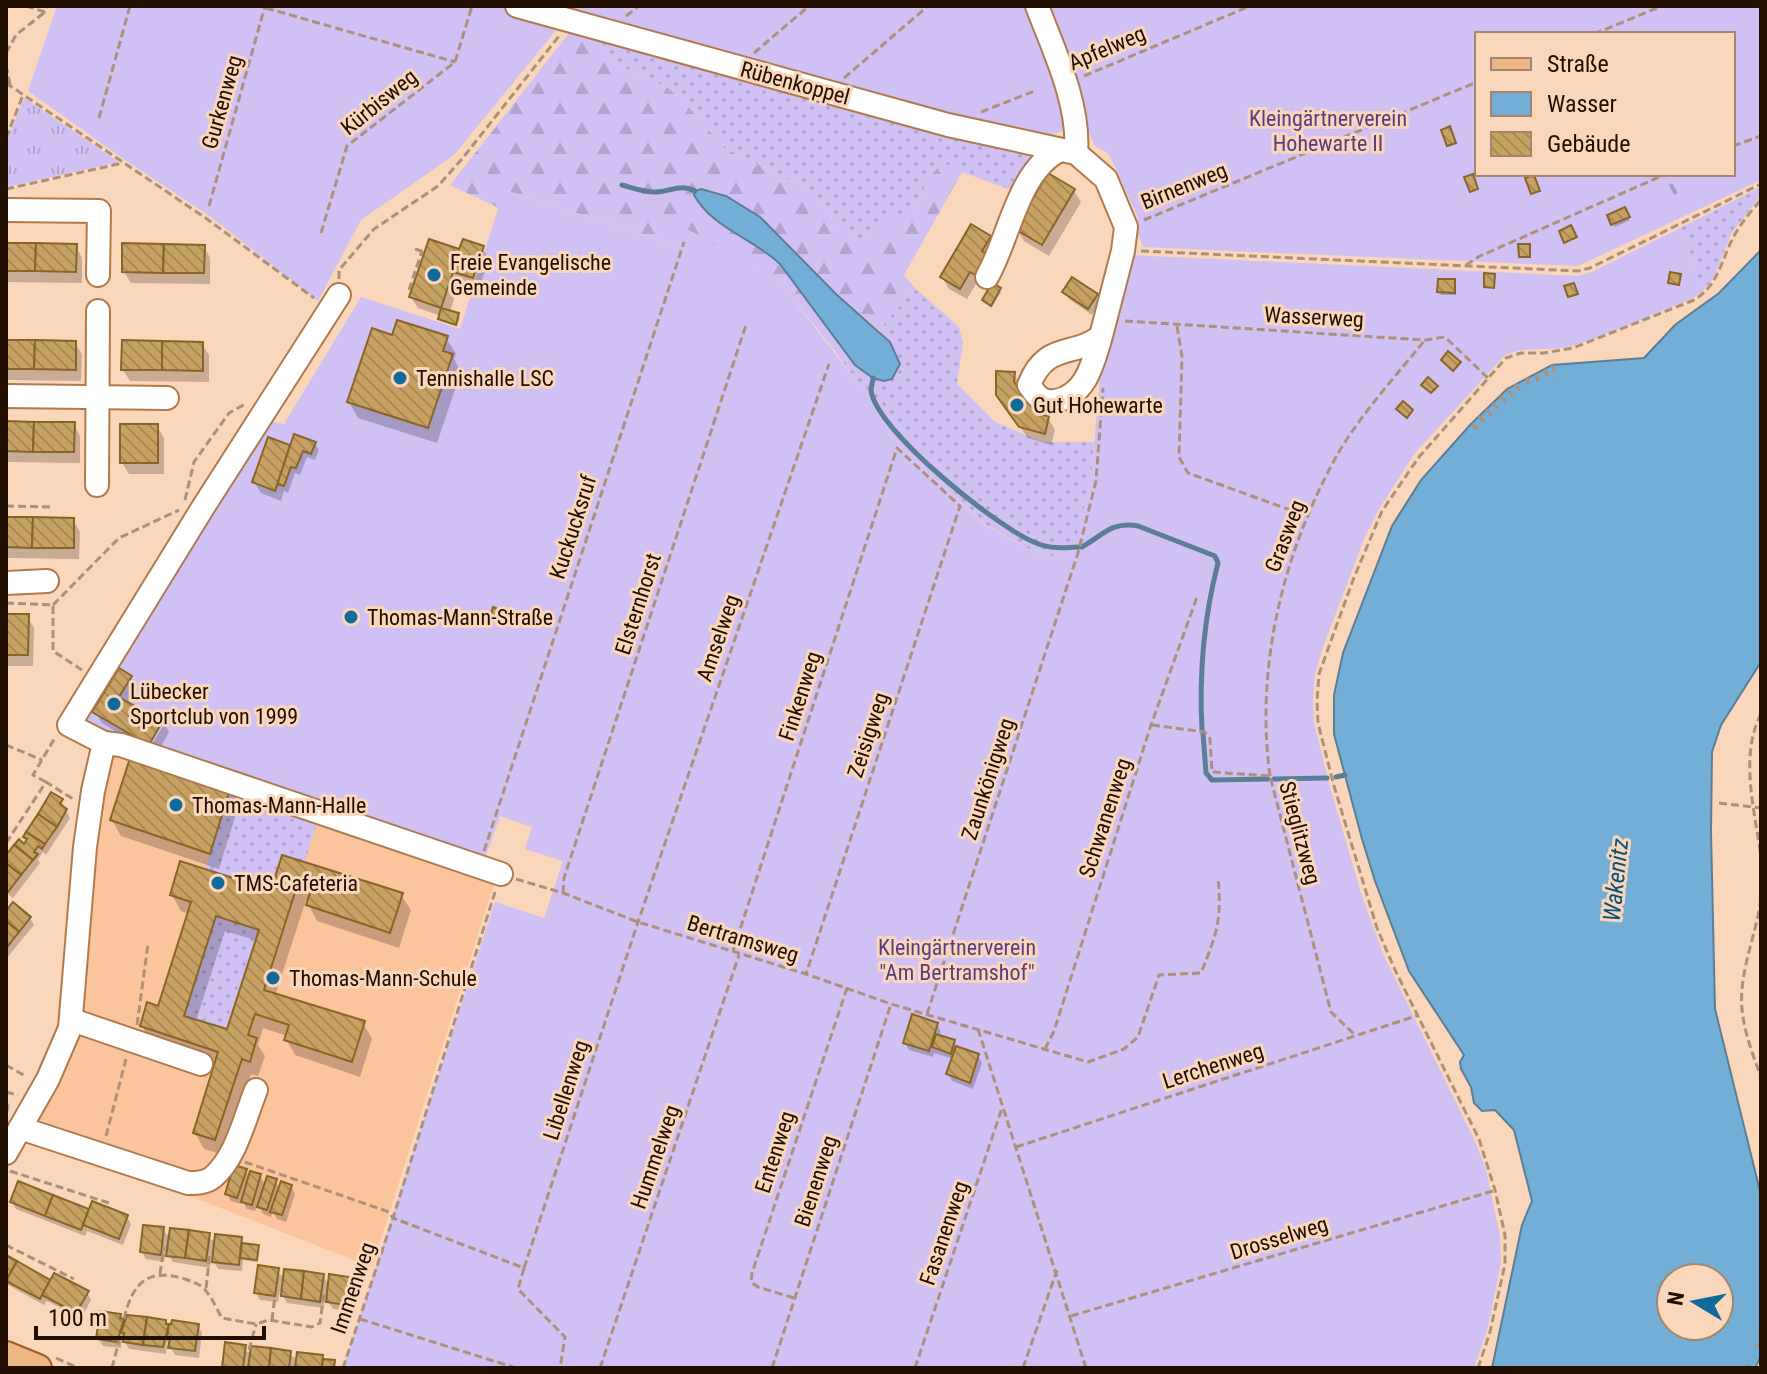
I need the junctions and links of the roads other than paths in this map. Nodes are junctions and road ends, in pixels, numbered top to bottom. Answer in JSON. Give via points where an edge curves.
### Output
{"nodes":[{"id":1,"x":517,"y":6,"type":"edge"},
{"id":2,"x":1037,"y":6,"type":"edge"},
{"id":3,"x":1068,"y":152,"type":"junction"},
{"id":4,"x":6,"y":210,"type":"edge"},
{"id":5,"x":98,"y":275,"type":"dead end"},
{"id":6,"x":987,"y":277,"type":"dead end"},
{"id":7,"x":334,"y":302,"type":"road end"},
{"id":8,"x":98,"y":311,"type":"dead end"},
{"id":9,"x":1101,"y":336,"type":"dead end"},
{"id":10,"x":6,"y":396,"type":"edge"},
{"id":11,"x":96,"y":397,"type":"junction"},
{"id":12,"x":167,"y":398,"type":"dead end"},
{"id":13,"x":97,"y":485,"type":"dead end"},
{"id":14,"x":47,"y":581,"type":"dead end"},
{"id":15,"x":6,"y":583,"type":"edge"},
{"id":16,"x":104,"y":743,"type":"junction"},
{"id":17,"x":501,"y":874,"type":"road end"},
{"id":18,"x":72,"y":1020,"type":"junction"},
{"id":19,"x":201,"y":1064,"type":"dead end"},
{"id":20,"x":256,"y":1090,"type":"dead end"},
{"id":21,"x":20,"y":1128,"type":"junction"},
{"id":22,"x":6,"y":1153,"type":"edge"},
{"id":23,"x":6,"y":1355,"type":"edge"},
{"id":24,"x":38,"y":1368,"type":"edge"}],
"edges":[{"from":1,"to":3,"type":"street","name":"Rübenkoppel","via":[[948,125]]},
{"from":2,"to":3,"type":"street","via":[[1065,83],[1077,142]]},
{"from":3,"to":6,"type":"street","via":[[1041,163]]},
{"from":3,"to":9,"type":"street","via":[[1106,179],[1126,227]]},
{"from":4,"to":5,"type":"street","via":[[99,211]]},
{"from":7,"to":16,"type":"street","via":[[69,725]]},
{"from":8,"to":11,"type":"street"},
{"from":10,"to":11,"type":"street"},
{"from":11,"to":12,"type":"street"},
{"from":11,"to":13,"type":"street"},
{"from":14,"to":15,"type":"street"},
{"from":16,"to":17,"type":"street"},
{"from":16,"to":18,"type":"street","via":[[77,923]]},
{"from":18,"to":19,"type":"street"},
{"from":18,"to":21,"type":"street","via":[[45,1086]]},
{"from":20,"to":21,"type":"street","via":[[229,1156],[212,1178],[201,1183]]},
{"from":21,"to":22,"type":"street"},
{"from":23,"to":24,"type":"main road"}]}
